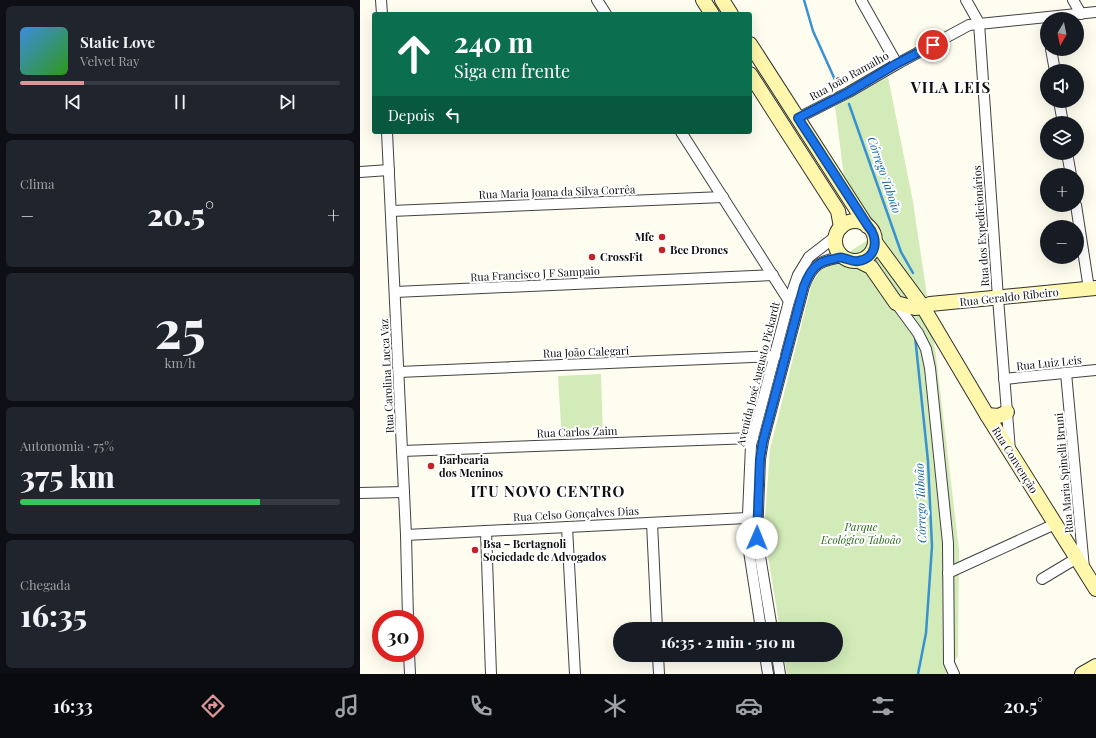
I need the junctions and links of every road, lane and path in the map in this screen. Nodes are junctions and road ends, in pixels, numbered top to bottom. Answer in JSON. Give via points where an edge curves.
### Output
{"nodes":[{"id":1,"x":381,"y":0,"type":"edge"},
{"id":2,"x":597,"y":0,"type":"edge"},
{"id":3,"x":703,"y":0,"type":"edge"},
{"id":4,"x":722,"y":0,"type":"edge"},
{"id":5,"x":861,"y":0,"type":"edge"},
{"id":6,"x":966,"y":0,"type":"edge"},
{"id":7,"x":1073,"y":0,"type":"edge"},
{"id":8,"x":382,"y":12,"type":"edge"},
{"id":9,"x":605,"y":12,"type":"edge"},
{"id":10,"x":711,"y":12,"type":"edge"},
{"id":11,"x":730,"y":12,"type":"edge"},
{"id":12,"x":1080,"y":12,"type":"edge"},
{"id":13,"x":1096,"y":12,"type":"edge"},
{"id":14,"x":1084,"y":14,"type":"edge"},
{"id":15,"x":1040,"y":20,"type":"edge"},
{"id":16,"x":979,"y":23,"type":"junction"},
{"id":17,"x":752,"y":47,"type":"edge"},
{"id":18,"x":896,"y":64,"type":"junction"},
{"id":19,"x":752,"y":77,"type":"edge"},
{"id":20,"x":798,"y":118,"type":"junction"},
{"id":21,"x":387,"y":134,"type":"edge"},
{"id":22,"x":682,"y":134,"type":"edge"},
{"id":23,"x":389,"y":170,"type":"junction"},
{"id":24,"x":360,"y":172,"type":"edge"},
{"id":25,"x":723,"y":197,"type":"junction"},
{"id":26,"x":391,"y":211,"type":"junction"},
{"id":27,"x":1077,"y":212,"type":"edge"},
{"id":28,"x":868,"y":226,"type":"junction"},
{"id":29,"x":838,"y":232,"type":"junction"},
{"id":30,"x":875,"y":242,"type":"junction"},
{"id":31,"x":843,"y":257,"type":"junction"},
{"id":32,"x":859,"y":261,"type":"junction"},
{"id":33,"x":773,"y":275,"type":"junction"},
{"id":34,"x":1092,"y":289,"type":"edge"},
{"id":35,"x":395,"y":292,"type":"junction"},
{"id":36,"x":998,"y":298,"type":"junction"},
{"id":37,"x":789,"y":301,"type":"junction"},
{"id":38,"x":896,"y":303,"type":"junction"},
{"id":39,"x":926,"y":306,"type":"junction"},
{"id":40,"x":775,"y":356,"type":"junction"},
{"id":41,"x":1096,"y":370,"type":"edge"},
{"id":42,"x":399,"y":372,"type":"junction"},
{"id":43,"x":1066,"y":373,"type":"junction"},
{"id":44,"x":1004,"y":379,"type":"junction"},
{"id":45,"x":1007,"y":412,"type":"junction"},
{"id":46,"x":987,"y":415,"type":"junction"},
{"id":47,"x":753,"y":438,"type":"junction"},
{"id":48,"x":402,"y":451,"type":"junction"},
{"id":49,"x":1010,"y":453,"type":"junction"},
{"id":50,"x":404,"y":492,"type":"junction"},
{"id":51,"x":360,"y":493,"type":"edge"},
{"id":52,"x":747,"y":518,"type":"junction"},
{"id":53,"x":652,"y":523,"type":"junction"},
{"id":54,"x":1055,"y":524,"type":"junction"},
{"id":55,"x":567,"y":527,"type":"junction"},
{"id":56,"x":486,"y":531,"type":"junction"},
{"id":57,"x":406,"y":535,"type":"junction"},
{"id":58,"x":1077,"y":558,"type":"junction"},
{"id":59,"x":1085,"y":570,"type":"junction"},
{"id":60,"x":948,"y":573,"type":"junction"},
{"id":61,"x":1042,"y":579,"type":"dead end"},
{"id":62,"x":1096,"y":589,"type":"edge"},
{"id":63,"x":408,"y":610,"type":"edge"},
{"id":64,"x":657,"y":622,"type":"edge"},
{"id":65,"x":760,"y":622,"type":"edge"},
{"id":66,"x":771,"y":622,"type":"edge"},
{"id":67,"x":409,"y":662,"type":"edge"},
{"id":68,"x":658,"y":662,"type":"edge"},
{"id":69,"x":766,"y":662,"type":"edge"},
{"id":70,"x":777,"y":662,"type":"edge"},
{"id":71,"x":949,"y":663,"type":"junction"},
{"id":72,"x":1096,"y":666,"type":"edge"},
{"id":73,"x":410,"y":674,"type":"edge"},
{"id":74,"x":491,"y":674,"type":"edge"},
{"id":75,"x":575,"y":674,"type":"edge"},
{"id":76,"x":658,"y":674,"type":"edge"},
{"id":77,"x":768,"y":674,"type":"edge"},
{"id":78,"x":780,"y":674,"type":"edge"},
{"id":79,"x":945,"y":674,"type":"edge"},
{"id":80,"x":954,"y":674,"type":"edge"},
{"id":81,"x":1082,"y":674,"type":"edge"}],
"edges":[{"from":1,"to":8,"type":"street"},
{"from":2,"to":9,"type":"street"},
{"from":3,"to":10,"type":"street"},
{"from":4,"to":11,"type":"street"},
{"from":5,"to":18,"type":"street"},
{"from":6,"to":16,"type":"street","name":"Rua dos Expedicionários"},
{"from":7,"to":12,"type":"street"},
{"from":13,"to":14,"type":"street","name":"Rua João Ramalho"},
{"from":15,"to":16,"type":"street","name":"Rua João Ramalho"},
{"from":16,"to":18,"type":"street","name":"Rua João Ramalho","via":[[969,25]]},
{"from":16,"to":36,"type":"street","name":"Rua dos Expedicionários"},
{"from":17,"to":20,"type":"street"},
{"from":18,"to":20,"type":"street","name":"Rua João Ramalho"},
{"from":19,"to":29,"type":"street","via":[[838,211]]},
{"from":20,"to":28,"type":"street"},
{"from":21,"to":23,"type":"street","name":"Rua Carolina Lucca Vaz"},
{"from":22,"to":25,"type":"street"},
{"from":23,"to":24,"type":"street"},
{"from":23,"to":26,"type":"street","name":"Rua Carolina Lucca Vaz"},
{"from":25,"to":26,"type":"street","name":"Rua Maria Joana da Silva Corrêa"},
{"from":25,"to":33,"type":"street"},
{"from":26,"to":35,"type":"street","name":"Rua Carolina Lucca Vaz"},
{"from":27,"to":34,"type":"street"},
{"from":28,"to":29,"type":"street","via":[[851,222]]},
{"from":28,"to":30,"type":"street","via":[[872,230]]},
{"from":29,"to":31,"type":"street","via":[[836,248]]},
{"from":29,"to":37,"type":"street","name":"Avenida José Augusto Pickardt","via":[[809,257],[798,275]]},
{"from":30,"to":32,"type":"street","via":[[870,255]]},
{"from":30,"to":39,"type":"street"},
{"from":31,"to":32,"type":"street"},
{"from":31,"to":66,"type":"street","name":"Avenida José Augusto Pickardt","via":[[820,263],[808,275],[762,449],[757,538]]},
{"from":32,"to":38,"type":"street","via":[[871,267]]},
{"from":33,"to":35,"type":"street","name":"Rua Francisco J F Sampaio"},
{"from":33,"to":37,"type":"street"},
{"from":34,"to":36,"type":"street","name":"Rua Geraldo Ribeiro"},
{"from":35,"to":42,"type":"street","name":"Rua Carolina Lucca Vaz"},
{"from":36,"to":39,"type":"street","name":"Rua Geraldo Ribeiro"},
{"from":36,"to":44,"type":"street","name":"Rua dos Expedicionários"},
{"from":37,"to":40,"type":"street","name":"Avenida José Augusto Pickardt"},
{"from":38,"to":39,"type":"street","name":"Rua Geraldo Ribeiro","via":[[911,307]]},
{"from":38,"to":60,"type":"street","via":[[918,333],[926,349],[930,368],[948,543]]},
{"from":39,"to":46,"type":"street","name":"Rua Convenção","via":[[936,329]]},
{"from":40,"to":42,"type":"street","name":"Rua João Calegari"},
{"from":40,"to":47,"type":"street","name":"Avenida José Augusto Pickardt"},
{"from":41,"to":43,"type":"street","name":"Rua Luiz Leis"},
{"from":42,"to":48,"type":"street","name":"Rua Carolina Lucca Vaz"},
{"from":43,"to":44,"type":"street","name":"Rua Luiz Leis"},
{"from":43,"to":59,"type":"street","name":"Rua Maria Spinelli Bruni"},
{"from":44,"to":45,"type":"street","name":"Rua dos Expedicionários"},
{"from":45,"to":46,"type":"street","via":[[999,416]]},
{"from":45,"to":49,"type":"street","name":"Rua dos Expedicionários"},
{"from":46,"to":49,"type":"street","name":"Rua Convenção"},
{"from":47,"to":48,"type":"street","name":"Rua Carlos Zaim"},
{"from":47,"to":52,"type":"street","name":"Avenida José Augusto Pickardt"},
{"from":48,"to":50,"type":"street","name":"Rua Carolina Lucca Vaz"},
{"from":49,"to":54,"type":"street","name":"Rua Convenção"},
{"from":50,"to":51,"type":"street"},
{"from":50,"to":57,"type":"street","name":"Rua Carolina Lucca Vaz"},
{"from":52,"to":53,"type":"street","name":"Rua Celso Gonçalves Dias"},
{"from":52,"to":65,"type":"street","name":"Avenida José Augusto Pickardt","via":[[747,538]]},
{"from":53,"to":55,"type":"street","name":"Rua Celso Gonçalves Dias"},
{"from":53,"to":64,"type":"street"},
{"from":54,"to":58,"type":"street","name":"Rua Convenção"},
{"from":54,"to":60,"type":"street"},
{"from":55,"to":56,"type":"street","name":"Rua Celso Gonçalves Dias"},
{"from":55,"to":75,"type":"street"},
{"from":56,"to":57,"type":"street","name":"Rua Celso Gonçalves Dias"},
{"from":56,"to":74,"type":"street"},
{"from":57,"to":63,"type":"street","name":"Rua Carolina Lucca Vaz"},
{"from":58,"to":59,"type":"street","name":"Rua Convenção"},
{"from":58,"to":61,"type":"street"},
{"from":59,"to":62,"type":"street","name":"Rua Convenção"},
{"from":60,"to":71,"type":"street"},
{"from":67,"to":73,"type":"street"},
{"from":68,"to":76,"type":"street"},
{"from":69,"to":77,"type":"street"},
{"from":70,"to":78,"type":"street"},
{"from":71,"to":79,"type":"street"},
{"from":71,"to":80,"type":"street"},
{"from":72,"to":81,"type":"street"}]}
